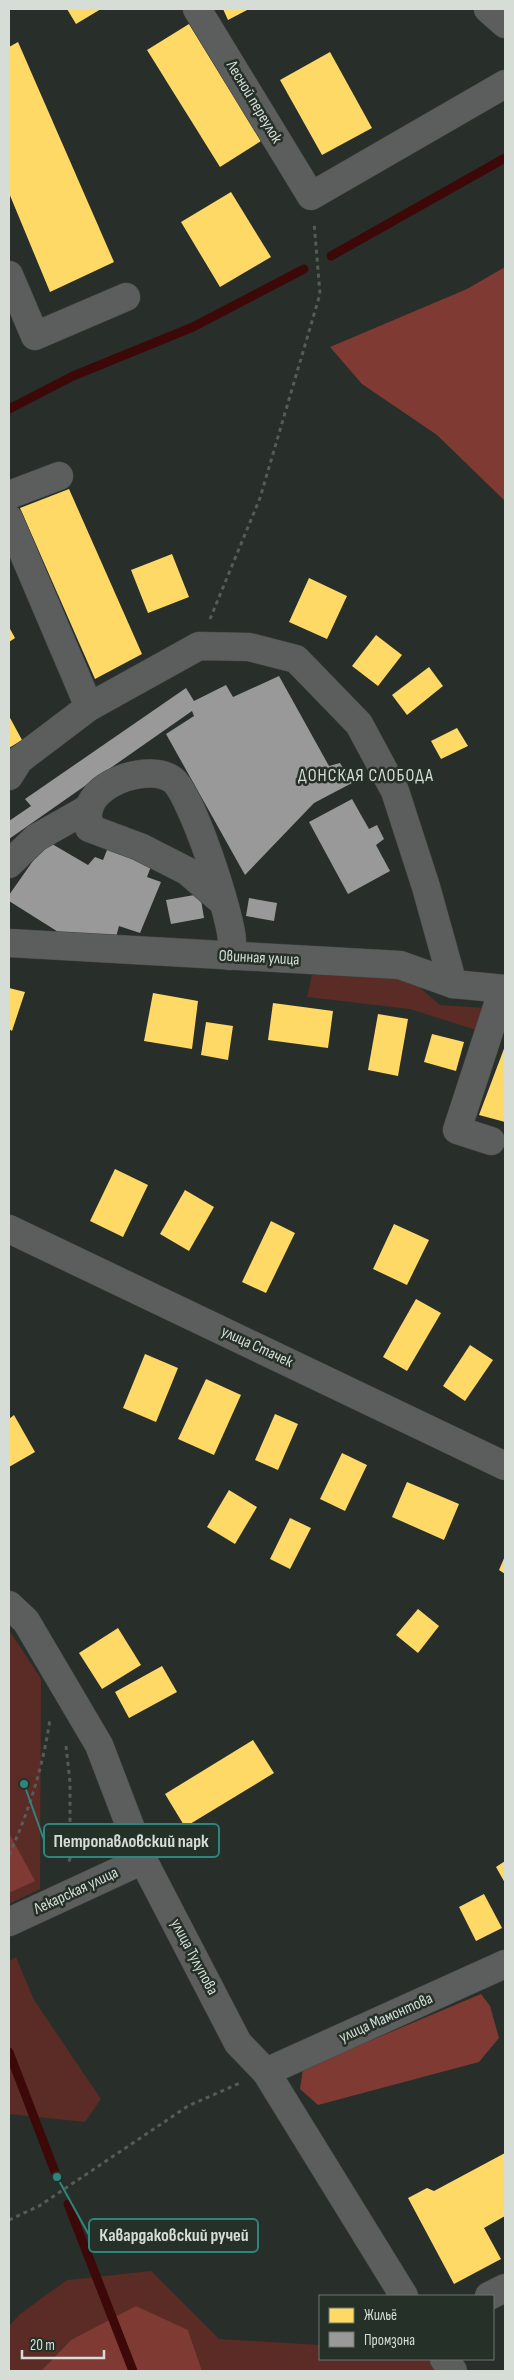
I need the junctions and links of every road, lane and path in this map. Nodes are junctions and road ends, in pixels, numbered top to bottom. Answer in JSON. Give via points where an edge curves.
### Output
{"nodes":[{"id":1,"x":197,"y":9,"type":"edge"},
{"id":2,"x":488,"y":9,"type":"edge"},
{"id":3,"x":505,"y":24,"type":"edge"},
{"id":4,"x":505,"y":84,"type":"edge"},
{"id":5,"x":311,"y":196,"type":"junction"},
{"id":6,"x":9,"y":276,"type":"edge"},
{"id":7,"x":126,"y":297,"type":"dead end"},
{"id":8,"x":59,"y":476,"type":"dead end"},
{"id":9,"x":9,"y":495,"type":"edge"},
{"id":10,"x":9,"y":519,"type":"edge"},
{"id":11,"x":199,"y":646,"type":"junction"},
{"id":12,"x":89,"y":707,"type":"junction"},
{"id":13,"x":9,"y":776,"type":"edge"},
{"id":14,"x":89,"y":808,"type":"junction"},
{"id":15,"x":9,"y":864,"type":"edge"},
{"id":16,"x":224,"y":903,"type":"junction"},
{"id":17,"x":9,"y":942,"type":"edge"},
{"id":18,"x":230,"y":956,"type":"junction"},
{"id":19,"x":453,"y":984,"type":"junction"},
{"id":20,"x":504,"y":989,"type":"edge"},
{"id":21,"x":491,"y":1141,"type":"dead end"},
{"id":22,"x":9,"y":1229,"type":"edge"},
{"id":23,"x":505,"y":1466,"type":"edge"},
{"id":24,"x":9,"y":1605,"type":"edge"},
{"id":25,"x":57,"y":1674,"type":"junction"},
{"id":26,"x":65,"y":1742,"type":"dead end"},
{"id":27,"x":9,"y":1855,"type":"edge"},
{"id":28,"x":143,"y":1860,"type":"junction"},
{"id":29,"x":55,"y":1901,"type":"junction"},
{"id":30,"x":9,"y":1922,"type":"edge"},
{"id":31,"x":505,"y":1964,"type":"edge"},
{"id":32,"x":266,"y":2072,"type":"junction"},
{"id":33,"x":9,"y":2220,"type":"edge"},
{"id":34,"x":505,"y":2288,"type":"edge"},
{"id":35,"x":403,"y":2295,"type":"edge"},
{"id":36,"x":491,"y":2295,"type":"edge"},
{"id":37,"x":445,"y":2360,"type":"edge"},
{"id":38,"x":453,"y":2371,"type":"edge"}],
"edges":[{"from":1,"to":5,"type":"street","name":"Лесной переулок"},
{"from":2,"to":3,"type":"street"},
{"from":4,"to":5,"type":"street"},
{"from":5,"to":11,"type":"path","via":[[320,294],[260,498]]},
{"from":6,"to":7,"type":"street","via":[[35,336]]},
{"from":8,"to":9,"type":"street"},
{"from":10,"to":12,"type":"street"},
{"from":11,"to":12,"type":"street"},
{"from":11,"to":19,"type":"street","via":[[249,647],[296,659],[359,724],[395,791]]},
{"from":12,"to":13,"type":"street","via":[[19,760]]},
{"from":14,"to":15,"type":"street","via":[[36,838]]},
{"from":14,"to":16,"type":"street","via":[[89,828],[140,847],[186,871]]},
{"from":14,"to":16,"type":"street","via":[[101,791],[118,780],[151,772],[174,780],[192,812]]},
{"from":16,"to":18,"type":"street","via":[[232,941]]},
{"from":17,"to":18,"type":"street","name":"Овинная улица"},
{"from":18,"to":19,"type":"street","name":"Овинная улица","via":[[400,965]]},
{"from":19,"to":20,"type":"street","name":"Овинная улица"},
{"from":20,"to":21,"type":"street","via":[[457,1130]]},
{"from":22,"to":23,"type":"street","name":"улица Стачек"},
{"from":24,"to":25,"type":"street","name":"улица Тулупова","via":[[26,1621]]},
{"from":25,"to":27,"type":"path","via":[[44,1760]]},
{"from":25,"to":28,"type":"street","name":"улица Тулупова","via":[[99,1746]]},
{"from":26,"to":29,"type":"path","via":[[70,1782],[70,1858]]},
{"from":28,"to":29,"type":"street","name":"Лекарская улица"},
{"from":28,"to":32,"type":"street","name":"улица Тулупова","via":[[238,2043]]},
{"from":29,"to":30,"type":"street","name":"Лекарская улица"},
{"from":31,"to":32,"type":"street","name":"улица Мамонтова"},
{"from":32,"to":33,"type":"path","via":[[188,2106],[39,2206]]},
{"from":32,"to":35,"type":"street","name":"улица Тулупова"},
{"from":34,"to":36,"type":"street"},
{"from":37,"to":38,"type":"street"}]}
